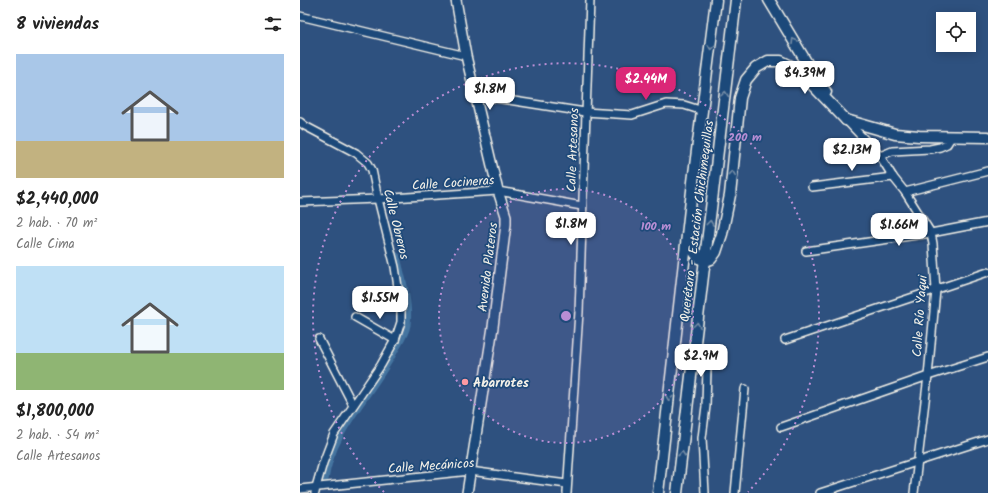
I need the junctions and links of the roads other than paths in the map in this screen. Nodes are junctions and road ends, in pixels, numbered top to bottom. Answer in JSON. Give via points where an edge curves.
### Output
{"nodes":[{"id":1,"x":456,"y":0,"type":"edge"},
{"id":2,"x":590,"y":0,"type":"edge"},
{"id":3,"x":736,"y":0,"type":"edge"},
{"id":4,"x":769,"y":0,"type":"edge"},
{"id":5,"x":715,"y":3,"type":"edge"},
{"id":6,"x":300,"y":16,"type":"edge"},
{"id":7,"x":466,"y":56,"type":"junction"},
{"id":8,"x":476,"y":95,"type":"junction"},
{"id":9,"x":703,"y":111,"type":"junction"},
{"id":10,"x":585,"y":112,"type":"junction"},
{"id":11,"x":846,"y":120,"type":"junction"},
{"id":12,"x":300,"y":122,"type":"edge"},
{"id":13,"x":952,"y":136,"type":"junction"},
{"id":14,"x":988,"y":137,"type":"edge"},
{"id":15,"x":880,"y":156,"type":"junction"},
{"id":16,"x":988,"y":170,"type":"edge"},
{"id":17,"x":894,"y":177,"type":"junction"},
{"id":18,"x":812,"y":187,"type":"dead end"},
{"id":19,"x":498,"y":190,"type":"junction"},
{"id":20,"x":905,"y":192,"type":"junction"},
{"id":21,"x":378,"y":199,"type":"junction"},
{"id":22,"x":300,"y":202,"type":"edge"},
{"id":23,"x":582,"y":206,"type":"junction"},
{"id":24,"x":988,"y":222,"type":"edge"},
{"id":25,"x":931,"y":233,"type":"junction"},
{"id":26,"x":687,"y":238,"type":"junction"},
{"id":27,"x":806,"y":251,"type":"dead end"},
{"id":28,"x":705,"y":262,"type":"junction"},
{"id":29,"x":988,"y":272,"type":"edge"},
{"id":30,"x":936,"y":290,"type":"junction"},
{"id":31,"x":355,"y":317,"type":"dead end"},
{"id":32,"x":319,"y":339,"type":"dead end"},
{"id":33,"x":395,"y":340,"type":"junction"},
{"id":34,"x":785,"y":340,"type":"dead end"},
{"id":35,"x":988,"y":357,"type":"edge"},
{"id":36,"x":693,"y":358,"type":"junction"},
{"id":37,"x":928,"y":376,"type":"junction"},
{"id":38,"x":745,"y":389,"type":"dead end"},
{"id":39,"x":353,"y":404,"type":"junction"},
{"id":40,"x":781,"y":427,"type":"dead end"},
{"id":41,"x":988,"y":439,"type":"edge"},
{"id":42,"x":917,"y":462,"type":"junction"},
{"id":43,"x":470,"y":471,"type":"junction"},
{"id":44,"x":567,"y":484,"type":"junction"},
{"id":45,"x":300,"y":489,"type":"edge"},
{"id":46,"x":317,"y":489,"type":"edge"},
{"id":47,"x":467,"y":493,"type":"edge"},
{"id":48,"x":566,"y":493,"type":"edge"},
{"id":49,"x":658,"y":493,"type":"edge"},
{"id":50,"x":677,"y":493,"type":"edge"},
{"id":51,"x":705,"y":493,"type":"edge"},
{"id":52,"x":735,"y":493,"type":"edge"},
{"id":53,"x":820,"y":493,"type":"edge"},
{"id":54,"x":914,"y":493,"type":"edge"}],
"edges":[{"from":1,"to":7,"type":"street","name":"Avenida Plateros"},
{"from":2,"to":10,"type":"street","name":"Calle Artesanos"},
{"from":28,"to":3,"type":"main road","name":"Querétaro - Estación Chichimequillas","one_way":true},
{"from":11,"to":4,"type":"main road","name":"Calle Río Yaqui","one_way":true,"via":[[819,83]]},
{"from":5,"to":9,"type":"main road","name":"Querétaro - Estación Chichimequillas","one_way":true},
{"from":6,"to":7,"type":"street"},
{"from":7,"to":8,"type":"street","name":"Avenida Plateros"},
{"from":8,"to":10,"type":"street"},
{"from":8,"to":19,"type":"street","name":"Avenida Plateros"},
{"from":9,"to":10,"type":"street","via":[[684,105],[666,104],[632,115]]},
{"from":9,"to":26,"type":"main road","name":"Querétaro - Estación Chichimequillas"},
{"from":10,"to":23,"type":"street","name":"Calle Artesanos"},
{"from":11,"to":13,"type":"main road","via":[[895,134]]},
{"from":11,"to":15,"type":"street","name":"Calle Río Yaqui"},
{"from":28,"to":11,"type":"main road","one_way":true,"via":[[716,252],[722,234],[730,195],[740,98],[746,80],[756,68],[768,61],[781,61],[797,70]]},
{"from":12,"to":21,"type":"street","name":"Calle Obreros","via":[[368,162],[374,175]]},
{"from":13,"to":14,"type":"main road"},
{"from":13,"to":15,"type":"street","via":[[947,144],[940,147],[892,151]]},
{"from":15,"to":17,"type":"street","name":"Calle Río Yaqui"},
{"from":16,"to":20,"type":"street"},
{"from":17,"to":18,"type":"street"},
{"from":17,"to":20,"type":"street","name":"Calle Río Yaqui"},
{"from":19,"to":21,"type":"street","name":"Calle Cocineras"},
{"from":19,"to":23,"type":"street","name":"Calle Cocineras"},
{"from":19,"to":43,"type":"street","name":"Avenida Plateros","via":[[506,224],[493,328]]},
{"from":20,"to":25,"type":"street","name":"Calle Río Yaqui"},
{"from":21,"to":22,"type":"street","name":"Calle Cocineras"},
{"from":21,"to":33,"type":"street","name":"Calle Obreros","via":[[400,293],[401,322]]},
{"from":23,"to":44,"type":"street","name":"Calle Artesanos","via":[[579,312]]},
{"from":24,"to":25,"type":"street"},
{"from":25,"to":27,"type":"street"},
{"from":25,"to":30,"type":"street","name":"Calle Río Yaqui"},
{"from":26,"to":28,"type":"main road","via":[[694,252]]},
{"from":26,"to":49,"type":"main road","name":"Querétaro - Estación Chichimequillas","one_way":true},
{"from":36,"to":28,"type":"main road","name":"Querétaro - Estación Chichimequillas","one_way":true},
{"from":29,"to":30,"type":"street"},
{"from":30,"to":34,"type":"street"},
{"from":30,"to":37,"type":"street","name":"Calle Río Yaqui"},
{"from":31,"to":33,"type":"street"},
{"from":32,"to":39,"type":"street"},
{"from":33,"to":39,"type":"street","name":"Calle Obreros","via":[[381,365]]},
{"from":35,"to":37,"type":"street"},
{"from":50,"to":36,"type":"main road","name":"Querétaro - Estación Chichimequillas","one_way":true},
{"from":36,"to":51,"type":"street","via":[[707,367],[702,438]]},
{"from":37,"to":40,"type":"street"},
{"from":37,"to":42,"type":"street","name":"Calle Río Yaqui"},
{"from":38,"to":52,"type":"street"},
{"from":39,"to":46,"type":"street","name":"Calle Obreros","via":[[334,434]]},
{"from":41,"to":42,"type":"street"},
{"from":42,"to":53,"type":"street"},
{"from":42,"to":54,"type":"street","name":"Calle Río Yaqui"},
{"from":43,"to":44,"type":"street","name":"Calle Mecánicos"},
{"from":43,"to":46,"type":"street","name":"Calle Mecánicos"},
{"from":43,"to":47,"type":"street","name":"Avenida Plateros"},
{"from":44,"to":48,"type":"street","name":"Calle Artesanos"},
{"from":45,"to":46,"type":"street","name":"Calle Mecánicos"}]}
